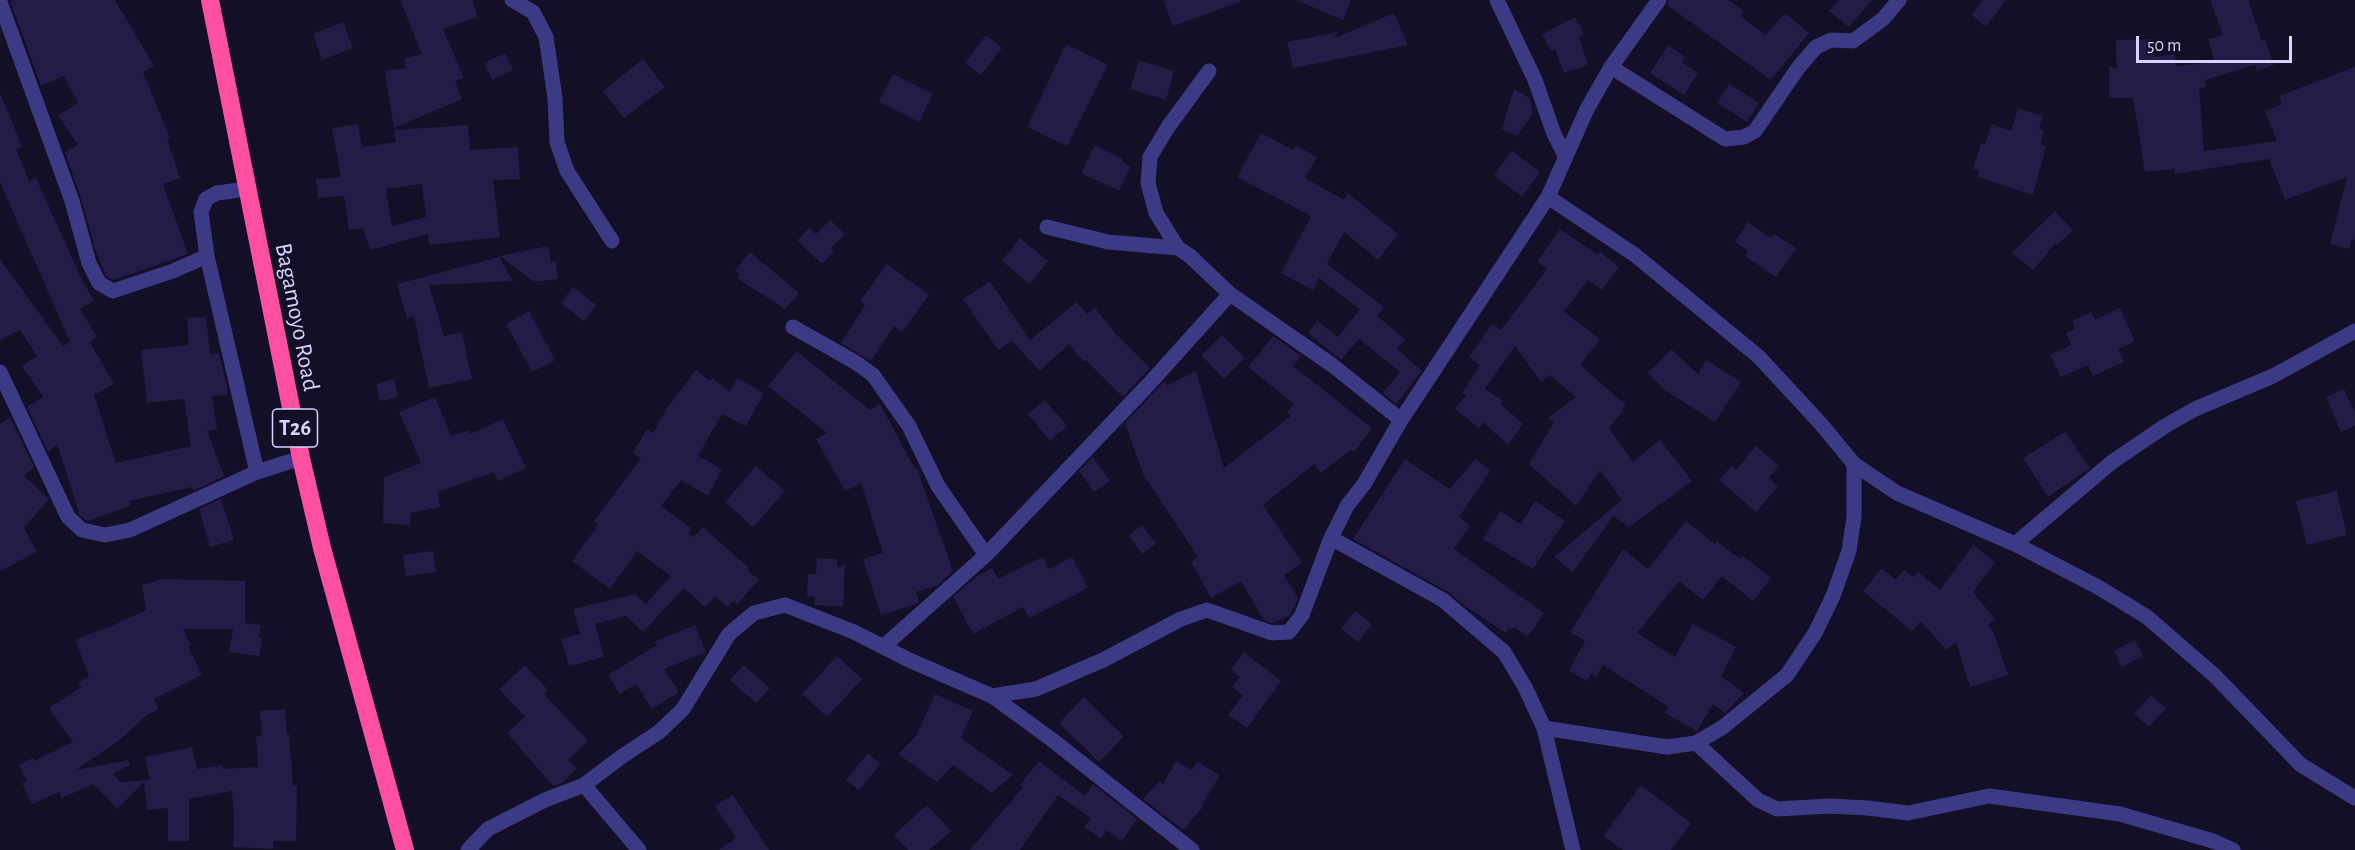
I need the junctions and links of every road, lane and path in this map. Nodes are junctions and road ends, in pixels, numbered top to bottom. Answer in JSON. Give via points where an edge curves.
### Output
{"nodes":[{"id":1,"x":210,"y":0,"type":"edge"},
{"id":2,"x":512,"y":0,"type":"edge"},
{"id":3,"x":1497,"y":0,"type":"edge"},
{"id":4,"x":1659,"y":0,"type":"edge"},
{"id":5,"x":1899,"y":0,"type":"edge"},
{"id":6,"x":0,"y":2,"type":"edge"},
{"id":7,"x":1611,"y":67,"type":"junction"},
{"id":8,"x":1209,"y":71,"type":"dead end"},
{"id":9,"x":1566,"y":158,"type":"junction"},
{"id":10,"x":247,"y":189,"type":"junction"},
{"id":11,"x":1548,"y":197,"type":"junction"},
{"id":12,"x":1047,"y":227,"type":"dead end"},
{"id":13,"x":612,"y":241,"type":"dead end"},
{"id":14,"x":1178,"y":248,"type":"junction"},
{"id":15,"x":207,"y":256,"type":"junction"},
{"id":16,"x":1230,"y":294,"type":"junction"},
{"id":17,"x":793,"y":327,"type":"dead end"},
{"id":18,"x":2355,"y":331,"type":"edge"},
{"id":19,"x":0,"y":372,"type":"edge"},
{"id":20,"x":1401,"y":420,"type":"junction"},
{"id":21,"x":301,"y":458,"type":"junction"},
{"id":22,"x":1854,"y":464,"type":"junction"},
{"id":23,"x":257,"y":472,"type":"junction"},
{"id":24,"x":1331,"y":538,"type":"junction"},
{"id":25,"x":2015,"y":544,"type":"junction"},
{"id":26,"x":986,"y":555,"type":"junction"},
{"id":27,"x":884,"y":646,"type":"junction"},
{"id":28,"x":992,"y":696,"type":"junction"},
{"id":29,"x":1544,"y":728,"type":"junction"},
{"id":30,"x":1696,"y":743,"type":"junction"},
{"id":31,"x":584,"y":785,"type":"junction"},
{"id":32,"x":2355,"y":798,"type":"edge"},
{"id":33,"x":1190,"y":849,"type":"edge"},
{"id":34,"x":405,"y":850,"type":"edge"},
{"id":35,"x":468,"y":850,"type":"edge"},
{"id":36,"x":639,"y":850,"type":"edge"},
{"id":37,"x":1573,"y":850,"type":"edge"},
{"id":38,"x":2233,"y":850,"type":"edge"}],
"edges":[{"from":1,"to":10,"type":"highway","name":"Bagamoyo Road","number":"T26"},
{"from":2,"to":13,"type":"street","via":[[533,12],[546,37],[557,142],[567,171]]},
{"from":3,"to":9,"type":"street"},
{"from":4,"to":7,"type":"street"},
{"from":5,"to":7,"type":"street","via":[[1883,19],[1853,41],[1831,40],[1816,47],[1755,131],[1744,137],[1725,139]]},
{"from":6,"to":15,"type":"street","via":[[99,284],[113,291]]},
{"from":7,"to":9,"type":"street"},
{"from":8,"to":14,"type":"street","via":[[1150,157],[1148,183],[1156,213]]},
{"from":9,"to":11,"type":"street"},
{"from":10,"to":15,"type":"street","via":[[217,193],[206,199],[201,212]]},
{"from":10,"to":21,"type":"highway","name":"Bagamoyo Road","number":"T26"},
{"from":11,"to":20,"type":"street"},
{"from":11,"to":22,"type":"street","via":[[1635,255],[1759,357]]},
{"from":12,"to":14,"type":"street","via":[[1108,242]]},
{"from":14,"to":16,"type":"street"},
{"from":15,"to":23,"type":"street"},
{"from":16,"to":20,"type":"street","via":[[1332,365]]},
{"from":16,"to":26,"type":"street"},
{"from":17,"to":26,"type":"street","via":[[873,375],[909,426],[938,486]]},
{"from":18,"to":25,"type":"street","via":[[2273,376],[2165,426],[2112,462]]},
{"from":19,"to":23,"type":"street","via":[[68,517],[82,530],[105,535],[130,530]]},
{"from":20,"to":24,"type":"street"},
{"from":21,"to":23,"type":"street"},
{"from":21,"to":34,"type":"highway","name":"Bagamoyo Road","number":"T26"},
{"from":22,"to":25,"type":"street","via":[[1897,493]]},
{"from":22,"to":30,"type":"street","via":[[1854,517],[1849,550],[1815,633],[1787,675],[1723,727]]},
{"from":24,"to":28,"type":"street","via":[[1302,615],[1289,632],[1272,633],[1207,610],[1036,689]]},
{"from":24,"to":29,"type":"street","via":[[1443,600],[1504,652]]},
{"from":25,"to":32,"type":"street","via":[[2147,617],[2214,675],[2301,765]]},
{"from":26,"to":27,"type":"street"},
{"from":27,"to":28,"type":"street"},
{"from":27,"to":31,"type":"street","via":[[785,605],[754,613],[729,634],[683,709],[659,732]]},
{"from":28,"to":33,"type":"street"},
{"from":29,"to":30,"type":"street","via":[[1667,747]]},
{"from":29,"to":37,"type":"street"},
{"from":30,"to":38,"type":"street","via":[[1758,800],[1777,809],[1830,806],[1908,813],[1989,796],[2120,814]]},
{"from":31,"to":35,"type":"street","via":[[488,829]]},
{"from":31,"to":36,"type":"street"}]}
